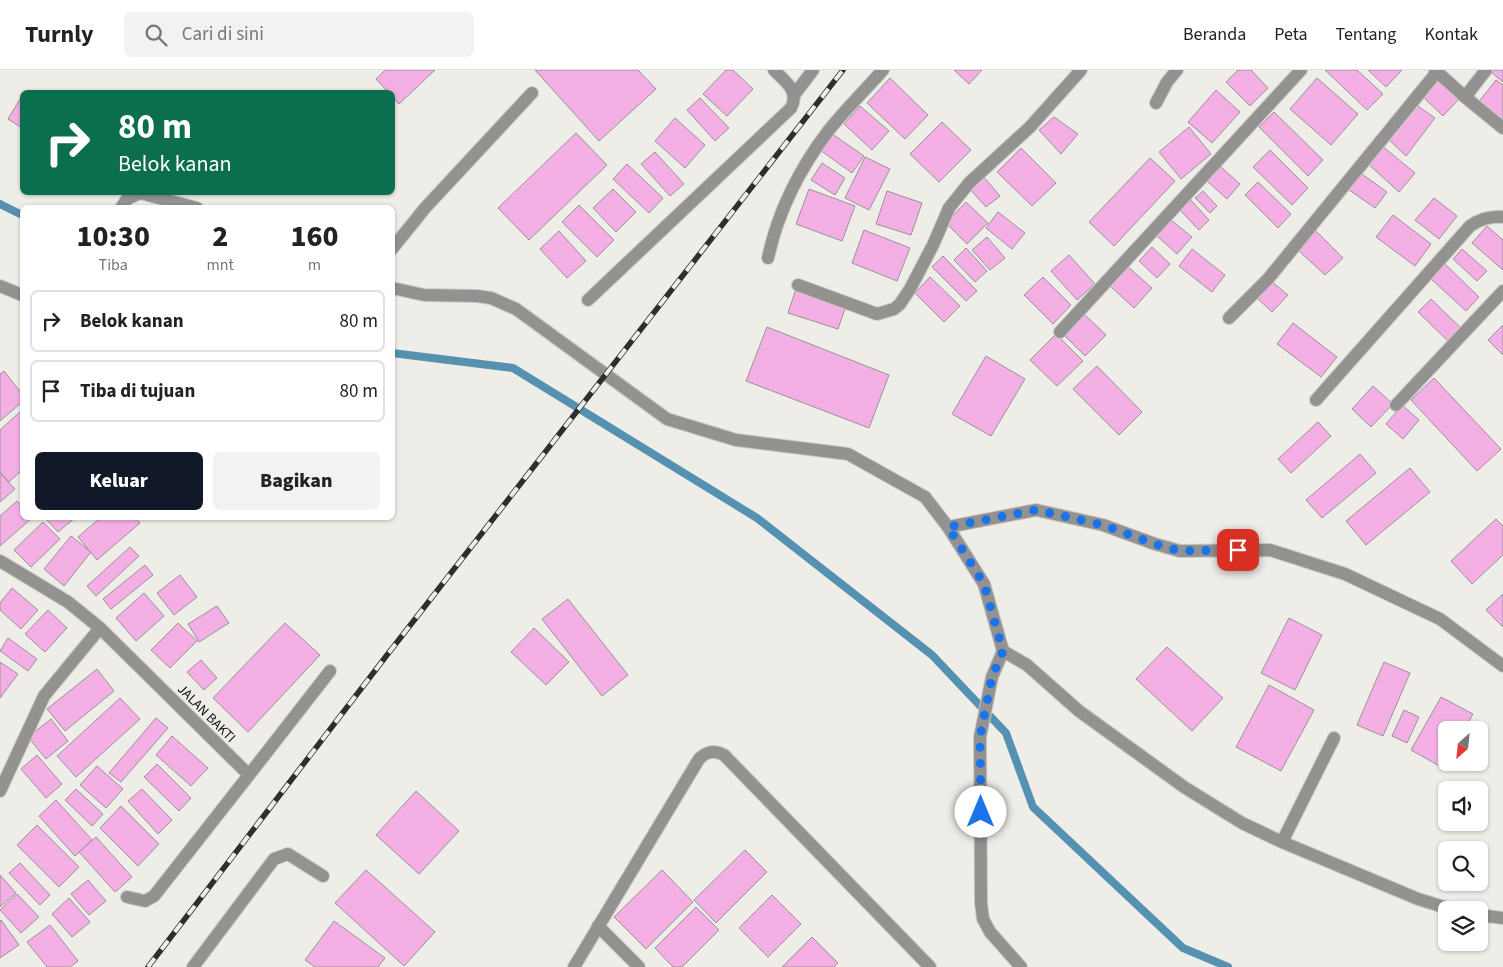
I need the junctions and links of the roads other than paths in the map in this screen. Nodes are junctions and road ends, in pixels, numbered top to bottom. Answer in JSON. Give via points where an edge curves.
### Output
{"nodes":[{"id":1,"x":774,"y":70,"type":"edge"},
{"id":2,"x":813,"y":70,"type":"edge"},
{"id":3,"x":883,"y":70,"type":"edge"},
{"id":4,"x":1081,"y":70,"type":"edge"},
{"id":5,"x":1177,"y":70,"type":"edge"},
{"id":6,"x":1301,"y":70,"type":"edge"},
{"id":7,"x":1486,"y":70,"type":"edge"},
{"id":8,"x":1436,"y":71,"type":"edge"},
{"id":9,"x":532,"y":93,"type":"dead end"},
{"id":10,"x":794,"y":95,"type":"junction"},
{"id":11,"x":1465,"y":97,"type":"junction"},
{"id":12,"x":1156,"y":103,"type":"dead end"},
{"id":13,"x":1503,"y":128,"type":"edge"},
{"id":14,"x":135,"y":195,"type":"edge"},
{"id":15,"x":148,"y":195,"type":"edge"},
{"id":16,"x":123,"y":205,"type":"edge"},
{"id":17,"x":186,"y":205,"type":"edge"},
{"id":18,"x":1503,"y":217,"type":"edge"},
{"id":19,"x":395,"y":245,"type":"edge"},
{"id":20,"x":768,"y":258,"type":"dead end"},
{"id":21,"x":798,"y":285,"type":"dead end"},
{"id":22,"x":0,"y":286,"type":"edge"},
{"id":23,"x":395,"y":289,"type":"edge"},
{"id":24,"x":1503,"y":291,"type":"edge"},
{"id":25,"x":20,"y":294,"type":"edge"},
{"id":26,"x":588,"y":300,"type":"dead end"},
{"id":27,"x":1229,"y":318,"type":"dead end"},
{"id":28,"x":1060,"y":332,"type":"dead end"},
{"id":29,"x":1316,"y":400,"type":"dead end"},
{"id":30,"x":1396,"y":405,"type":"dead end"},
{"id":31,"x":948,"y":527,"type":"junction"},
{"id":32,"x":0,"y":561,"type":"edge"},
{"id":33,"x":100,"y":628,"type":"junction"},
{"id":34,"x":1003,"y":651,"type":"junction"},
{"id":35,"x":1503,"y":666,"type":"edge"},
{"id":36,"x":330,"y":671,"type":"dead end"},
{"id":37,"x":1334,"y":738,"type":"dead end"},
{"id":38,"x":249,"y":775,"type":"junction"},
{"id":39,"x":0,"y":791,"type":"edge"},
{"id":40,"x":1282,"y":842,"type":"junction"},
{"id":41,"x":323,"y":876,"type":"dead end"},
{"id":42,"x":127,"y":897,"type":"dead end"},
{"id":43,"x":1438,"y":905,"type":"edge"},
{"id":44,"x":1488,"y":917,"type":"edge"},
{"id":45,"x":1503,"y":918,"type":"edge"},
{"id":46,"x":598,"y":926,"type":"junction"},
{"id":47,"x":193,"y":967,"type":"edge"},
{"id":48,"x":574,"y":967,"type":"edge"},
{"id":49,"x":640,"y":967,"type":"edge"},
{"id":50,"x":930,"y":967,"type":"edge"},
{"id":51,"x":1021,"y":967,"type":"edge"}],
"edges":[{"from":1,"to":10,"type":"street"},
{"from":2,"to":10,"type":"street"},
{"from":3,"to":20,"type":"street","via":[[830,129],[813,154],[784,204]]},
{"from":4,"to":21,"type":"street","via":[[1030,127],[969,183],[949,208],[910,289],[894,310],[877,314]]},
{"from":5,"to":12,"type":"street"},
{"from":6,"to":28,"type":"street"},
{"from":7,"to":11,"type":"street"},
{"from":8,"to":11,"type":"street"},
{"from":8,"to":27,"type":"street","via":[[1268,279]]},
{"from":9,"to":19,"type":"street","via":[[425,208]]},
{"from":10,"to":26,"type":"street","via":[[791,108]]},
{"from":11,"to":13,"type":"street"},
{"from":14,"to":16,"type":"street"},
{"from":15,"to":17,"type":"street"},
{"from":18,"to":29,"type":"street","via":[[1487,218],[1470,226]]},
{"from":22,"to":25,"type":"street"},
{"from":23,"to":31,"type":"street","via":[[424,294],[477,296],[504,303],[667,419],[736,440],[848,454],[925,497]]},
{"from":24,"to":30,"type":"street"},
{"from":31,"to":34,"type":"street","via":[[984,584]]},
{"from":31,"to":35,"type":"street","via":[[1036,510],[1103,525],[1180,551],[1270,550],[1345,574],[1440,619]]},
{"from":32,"to":33,"type":"street","name":"JALAN BAKTI","via":[[68,602]]},
{"from":33,"to":38,"type":"street","name":"JALAN BAKTI"},
{"from":33,"to":39,"type":"street","via":[[44,696]]},
{"from":34,"to":40,"type":"street","via":[[1027,664],[1079,711],[1184,787],[1242,823]]},
{"from":34,"to":51,"type":"street","via":[[992,677],[980,737],[981,903],[983,919],[994,937]]},
{"from":36,"to":38,"type":"street"},
{"from":37,"to":40,"type":"street"},
{"from":38,"to":42,"type":"street","via":[[154,896],[145,901]]},
{"from":40,"to":43,"type":"street"},
{"from":41,"to":47,"type":"street","via":[[288,854],[274,859]]},
{"from":44,"to":45,"type":"street"},
{"from":46,"to":48,"type":"street"},
{"from":46,"to":49,"type":"street"},
{"from":46,"to":50,"type":"street","via":[[700,758],[714,751],[724,755]]}]}
